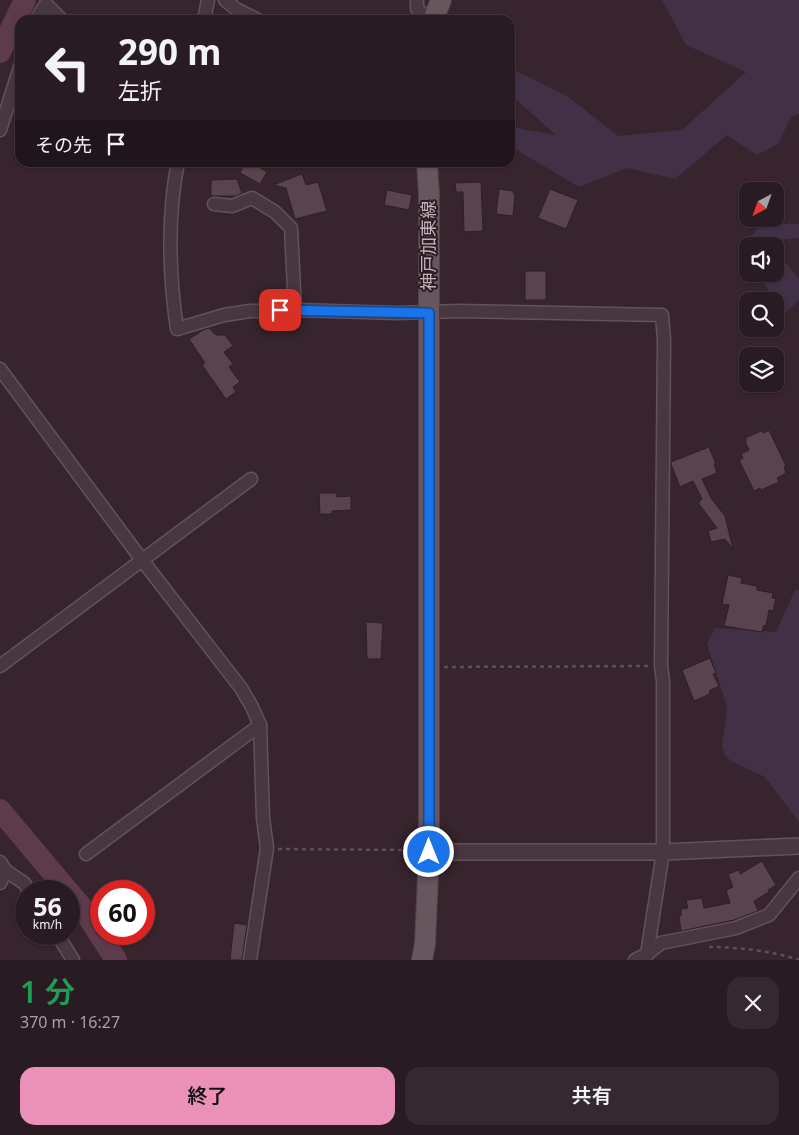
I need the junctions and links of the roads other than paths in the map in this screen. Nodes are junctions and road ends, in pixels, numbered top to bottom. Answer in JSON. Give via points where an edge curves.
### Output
{"nodes":[{"id":1,"x":208,"y":0,"type":"edge"},
{"id":2,"x":225,"y":0,"type":"edge"},
{"id":3,"x":417,"y":0,"type":"edge"},
{"id":4,"x":441,"y":0,"type":"edge"},
{"id":5,"x":47,"y":2,"type":"edge"},
{"id":6,"x":39,"y":15,"type":"edge"},
{"id":7,"x":58,"y":15,"type":"edge"},
{"id":8,"x":205,"y":15,"type":"edge"},
{"id":9,"x":248,"y":15,"type":"edge"},
{"id":10,"x":425,"y":15,"type":"edge"},
{"id":11,"x":434,"y":15,"type":"edge"},
{"id":12,"x":15,"y":82,"type":"edge"},
{"id":13,"x":0,"y":130,"type":"edge"},
{"id":14,"x":177,"y":167,"type":"edge"},
{"id":15,"x":427,"y":167,"type":"edge"},
{"id":16,"x":214,"y":204,"type":"dead end"},
{"id":17,"x":295,"y":310,"type":"junction"},
{"id":18,"x":429,"y":313,"type":"junction"},
{"id":19,"x":0,"y":369,"type":"edge"},
{"id":20,"x":251,"y":479,"type":"dead end"},
{"id":21,"x":142,"y":560,"type":"junction"},
{"id":22,"x":0,"y":666,"type":"edge"},
{"id":23,"x":260,"y":725,"type":"junction"},
{"id":24,"x":799,"y":846,"type":"edge"},
{"id":25,"x":429,"y":852,"type":"junction"},
{"id":26,"x":663,"y":852,"type":"junction"},
{"id":27,"x":86,"y":854,"type":"dead end"},
{"id":28,"x":3,"y":866,"type":"edge"},
{"id":29,"x":799,"y":878,"type":"edge"},
{"id":30,"x":20,"y":880,"type":"edge"},
{"id":31,"x":0,"y":883,"type":"edge"},
{"id":32,"x":64,"y":945,"type":"edge"},
{"id":33,"x":646,"y":957,"type":"edge"},
{"id":34,"x":73,"y":960,"type":"edge"},
{"id":35,"x":250,"y":960,"type":"edge"},
{"id":36,"x":422,"y":960,"type":"edge"},
{"id":37,"x":635,"y":960,"type":"edge"}],
"edges":[{"from":1,"to":8,"type":"street"},
{"from":2,"to":9,"type":"street"},
{"from":3,"to":10,"type":"street","via":[[417,9]]},
{"from":4,"to":11,"type":"main road"},
{"from":5,"to":6,"type":"street"},
{"from":5,"to":7,"type":"street"},
{"from":12,"to":13,"type":"street"},
{"from":14,"to":17,"type":"street","via":[[170,225],[177,328],[233,313]]},
{"from":15,"to":18,"type":"main road","name":"神戸加東線"},
{"from":16,"to":17,"type":"street","via":[[232,206],[252,198],[275,212],[291,228]]},
{"from":17,"to":18,"type":"street"},
{"from":18,"to":25,"type":"main road","name":"神戸加東線"},
{"from":18,"to":26,"type":"street","via":[[662,315]]},
{"from":19,"to":21,"type":"street"},
{"from":20,"to":21,"type":"street"},
{"from":21,"to":22,"type":"street"},
{"from":21,"to":23,"type":"street","via":[[241,688]]},
{"from":23,"to":27,"type":"street"},
{"from":23,"to":35,"type":"street","via":[[267,848]]},
{"from":24,"to":26,"type":"street"},
{"from":25,"to":26,"type":"street"},
{"from":25,"to":36,"type":"main road","name":"神戸加東線"},
{"from":26,"to":33,"type":"street"},
{"from":28,"to":30,"type":"street"},
{"from":28,"to":31,"type":"street"},
{"from":29,"to":33,"type":"street","via":[[769,915],[736,928],[661,943]]},
{"from":32,"to":34,"type":"street"},
{"from":33,"to":37,"type":"street"}]}
